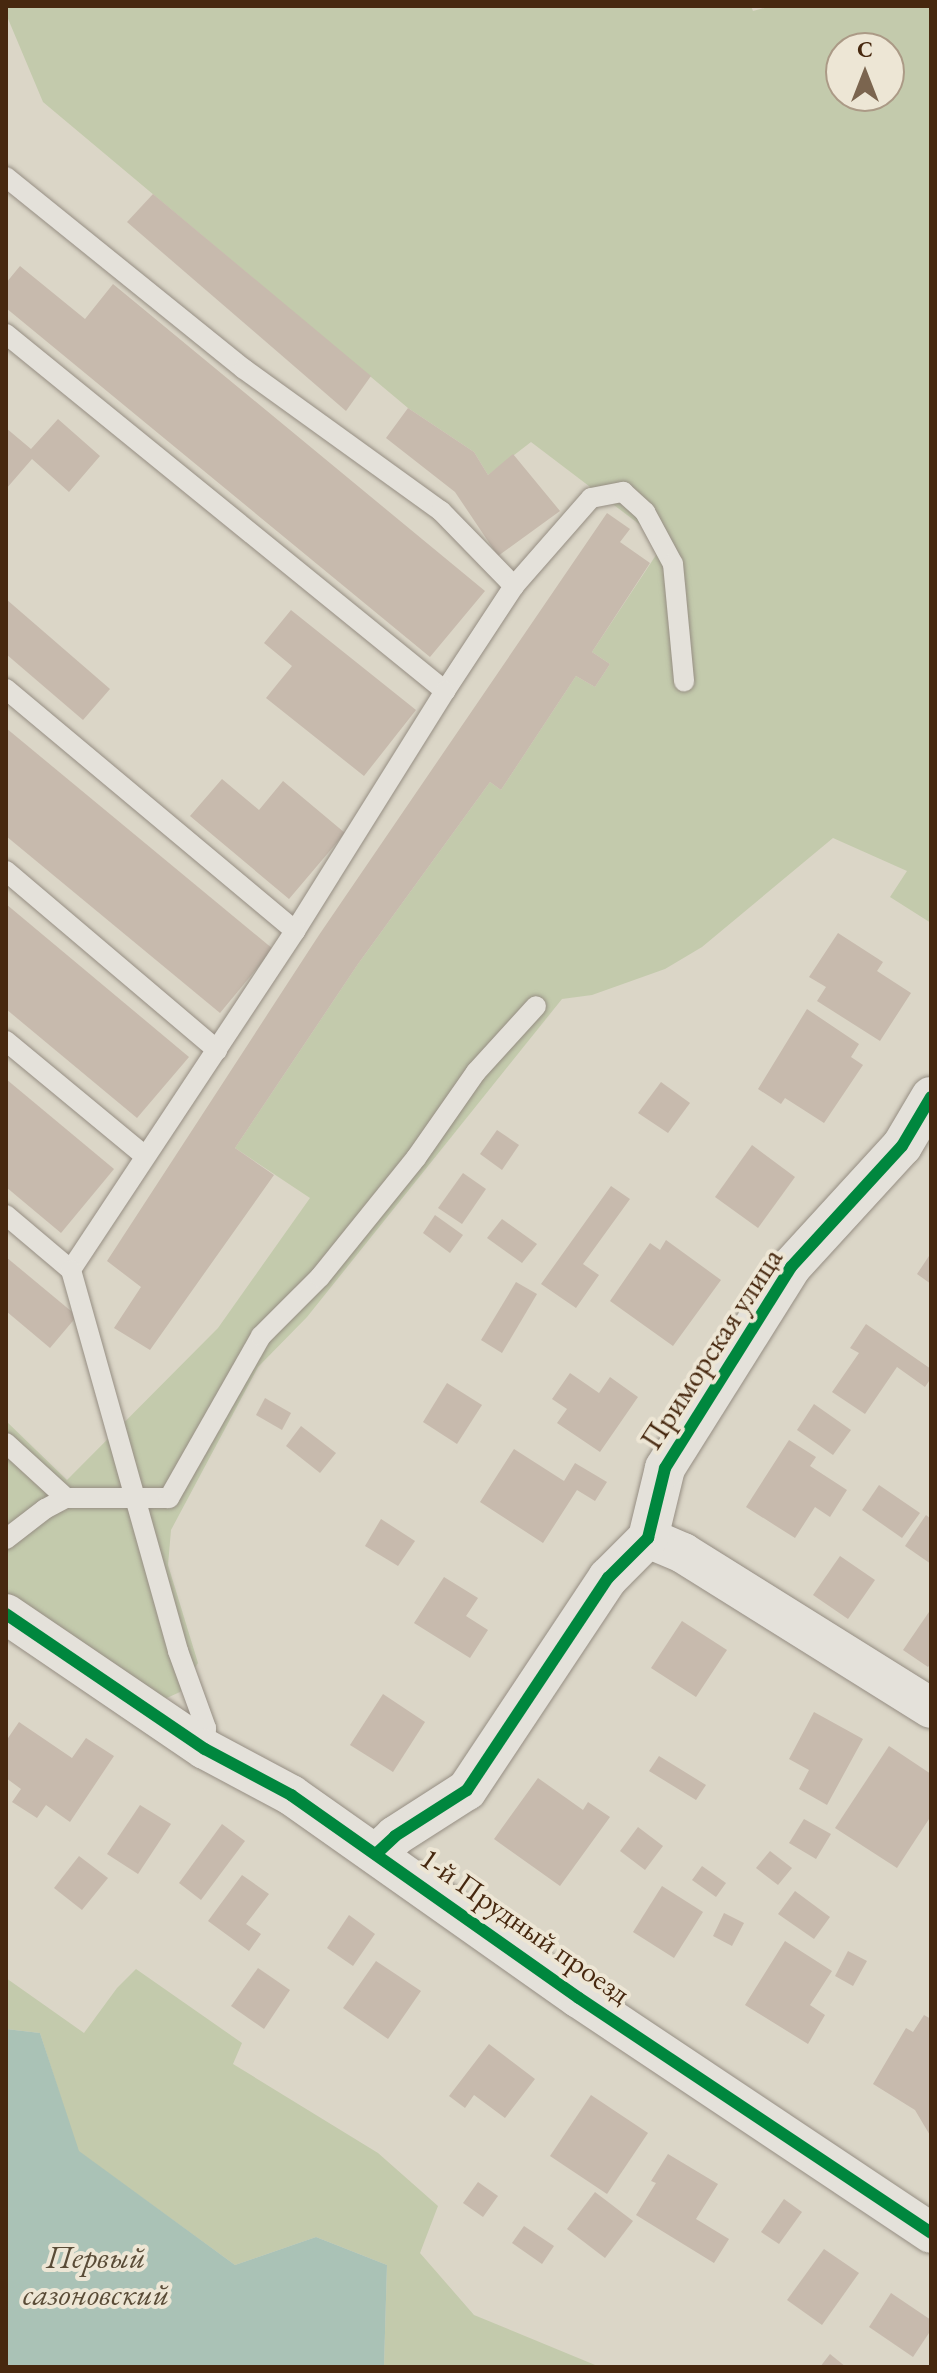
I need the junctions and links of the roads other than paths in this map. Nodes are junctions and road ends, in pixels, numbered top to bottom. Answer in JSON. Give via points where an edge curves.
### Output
{"nodes":[{"id":1,"x":6,"y":177,"type":"edge"},
{"id":2,"x":6,"y":334,"type":"edge"},
{"id":3,"x":514,"y":586,"type":"junction"},
{"id":4,"x":684,"y":681,"type":"dead end"},
{"id":5,"x":6,"y":689,"type":"edge"},
{"id":6,"x":445,"y":691,"type":"junction"},
{"id":7,"x":6,"y":871,"type":"edge"},
{"id":8,"x":295,"y":931,"type":"junction"},
{"id":9,"x":536,"y":1006,"type":"dead end"},
{"id":10,"x":6,"y":1041,"type":"edge"},
{"id":11,"x":217,"y":1050,"type":"junction"},
{"id":12,"x":931,"y":1097,"type":"edge"},
{"id":13,"x":145,"y":1156,"type":"junction"},
{"id":14,"x":6,"y":1215,"type":"edge"},
{"id":15,"x":71,"y":1270,"type":"junction"},
{"id":16,"x":6,"y":1443,"type":"edge"},
{"id":17,"x":66,"y":1498,"type":"junction"},
{"id":18,"x":137,"y":1499,"type":"junction"},
{"id":19,"x":648,"y":1538,"type":"junction"},
{"id":20,"x":6,"y":1539,"type":"edge"},
{"id":21,"x":6,"y":1614,"type":"edge"},
{"id":22,"x":931,"y":1708,"type":"edge"},
{"id":23,"x":205,"y":1749,"type":"junction"},
{"id":24,"x":376,"y":1854,"type":"junction"},
{"id":25,"x":931,"y":2233,"type":"edge"}],
"edges":[{"from":1,"to":3,"type":"lane","via":[[244,369],[441,511]]},
{"from":2,"to":6,"type":"lane"},
{"from":3,"to":4,"type":"lane","via":[[591,498],[623,492],[645,512],[673,564]]},
{"from":3,"to":6,"type":"lane"},
{"from":5,"to":8,"type":"lane"},
{"from":6,"to":8,"type":"lane"},
{"from":7,"to":11,"type":"lane"},
{"from":8,"to":11,"type":"lane"},
{"from":9,"to":18,"type":"lane","via":[[476,1072],[416,1158],[320,1277],[261,1336],[169,1498]]},
{"from":10,"to":13,"type":"lane"},
{"from":11,"to":13,"type":"lane"},
{"from":12,"to":19,"type":"street","name":"Приморская улица","via":[[902,1146],[791,1267],[665,1468]]},
{"from":13,"to":15,"type":"lane"},
{"from":14,"to":15,"type":"lane"},
{"from":15,"to":18,"type":"lane"},
{"from":16,"to":17,"type":"lane"},
{"from":17,"to":18,"type":"lane"},
{"from":17,"to":20,"type":"lane"},
{"from":18,"to":23,"type":"lane","via":[[178,1651],[206,1728]]},
{"from":19,"to":22,"type":"street","via":[[683,1553]]},
{"from":19,"to":24,"type":"street","via":[[608,1578],[467,1790]]},
{"from":21,"to":23,"type":"street","name":"1-й Прудный проезд"},
{"from":23,"to":24,"type":"street","name":"1-й Прудный проезд","via":[[291,1795]]},
{"from":24,"to":25,"type":"street","name":"1-й Прудный проезд","via":[[579,1998]]}]}
